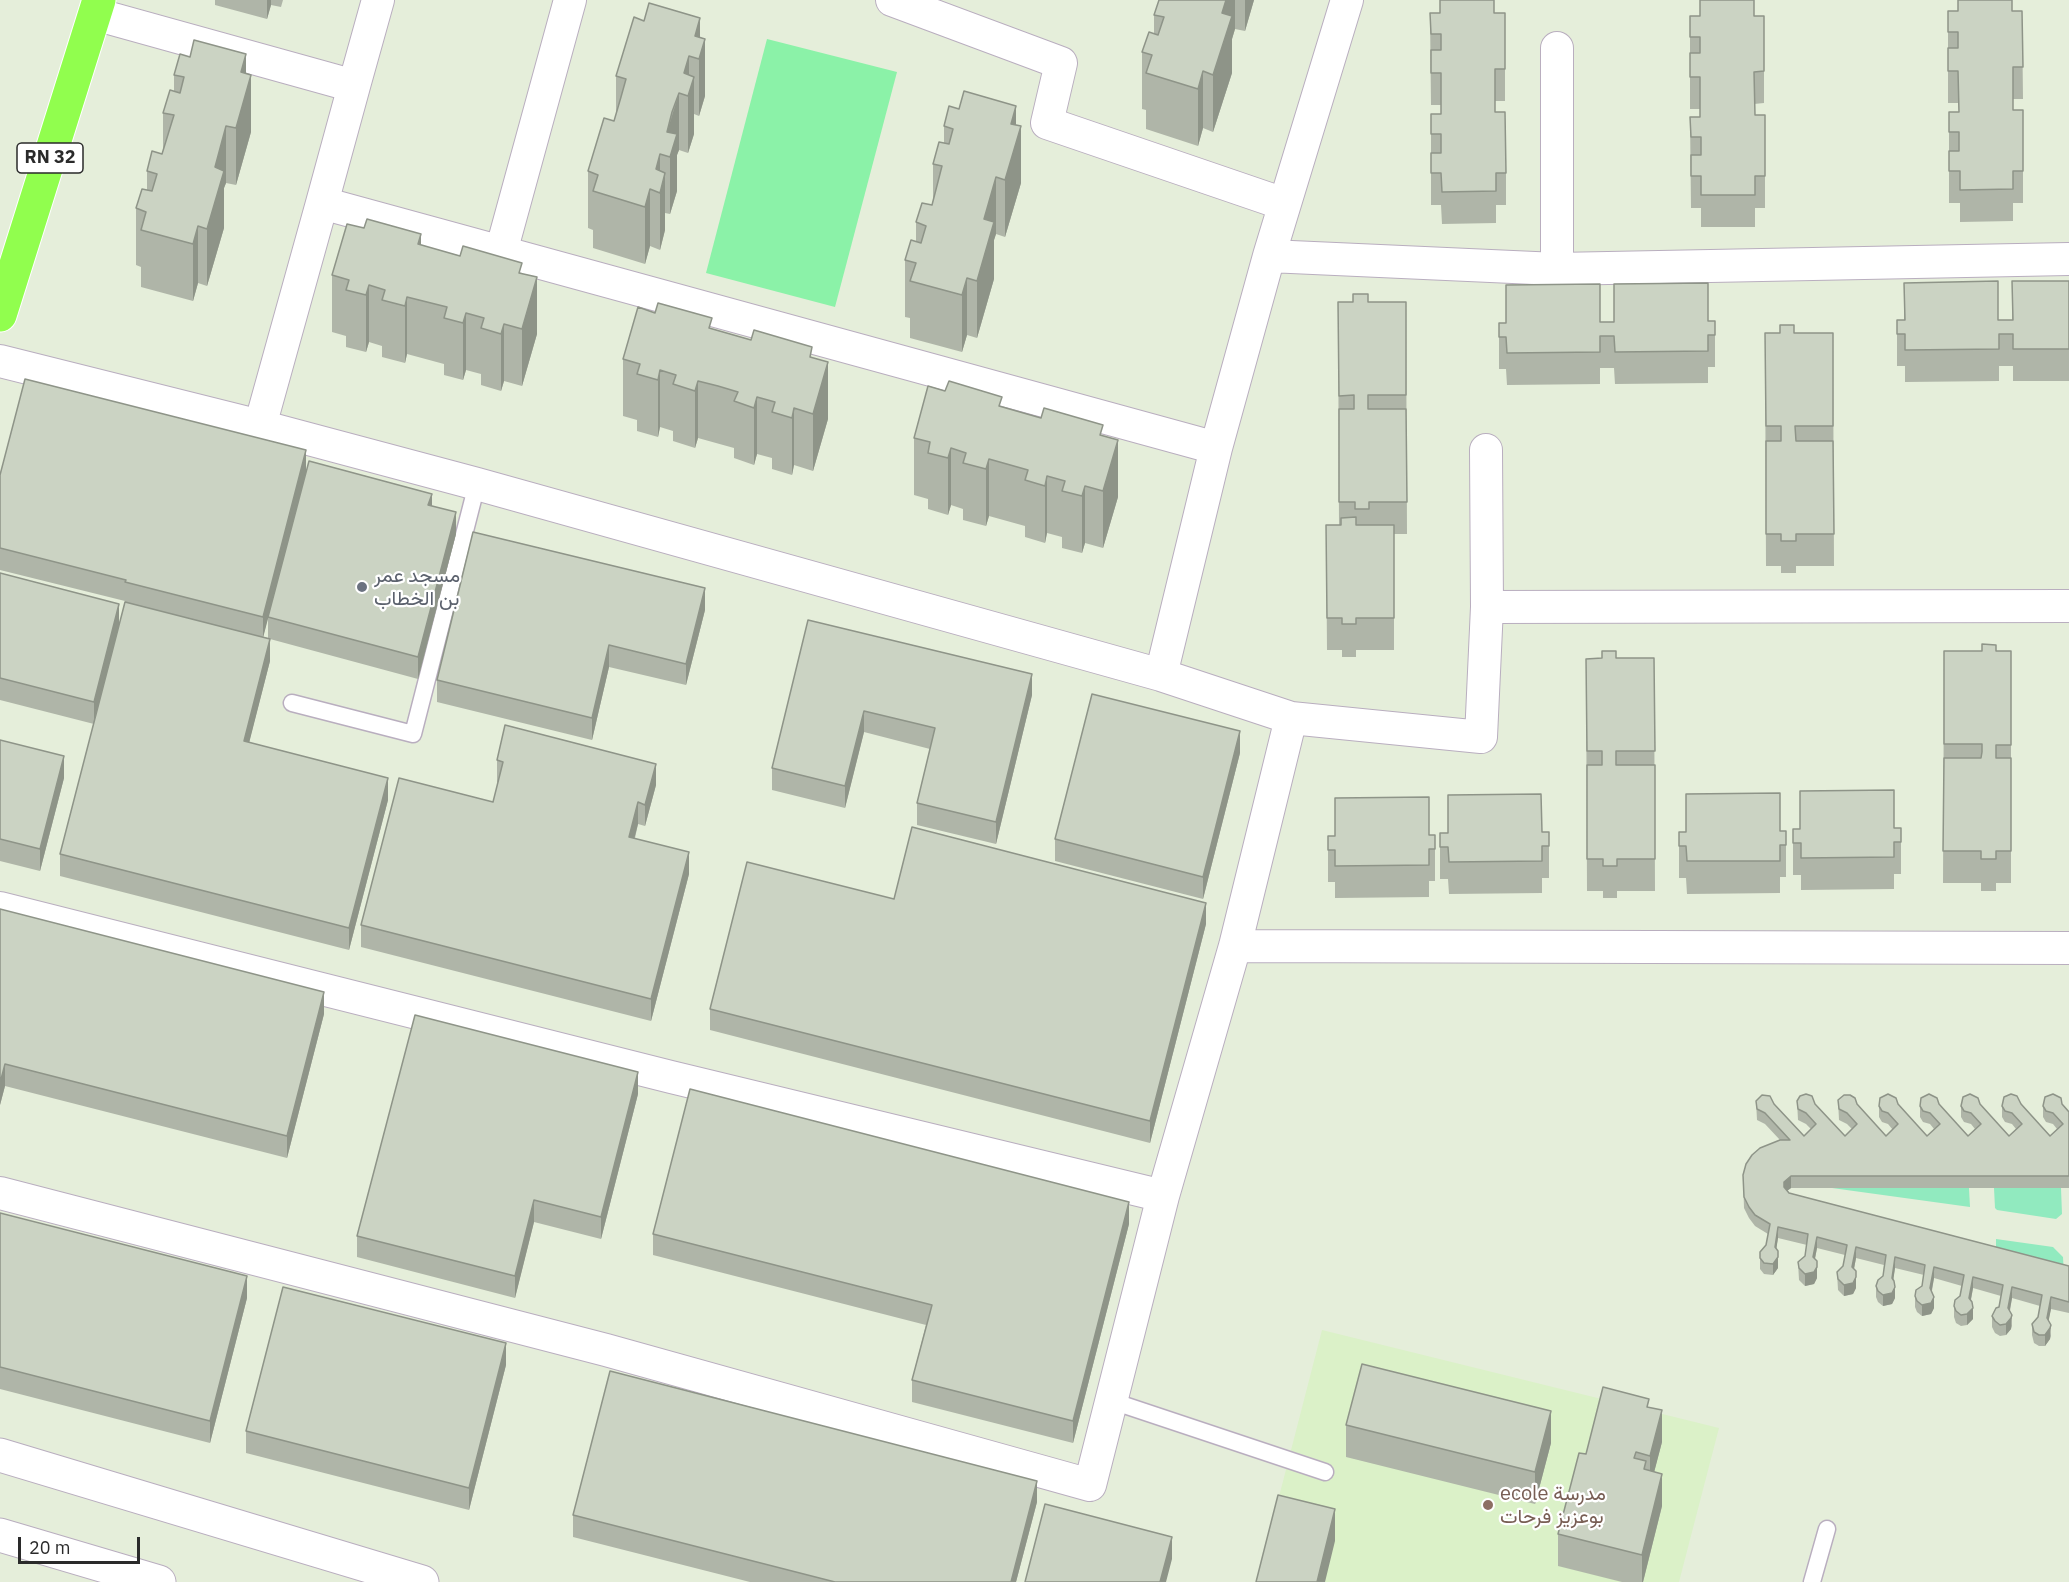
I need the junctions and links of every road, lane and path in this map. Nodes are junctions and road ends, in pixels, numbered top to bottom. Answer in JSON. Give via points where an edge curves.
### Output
{"nodes":[{"id":1,"x":378,"y":0,"type":"edge"},
{"id":2,"x":570,"y":0,"type":"edge"},
{"id":3,"x":892,"y":0,"type":"edge"},
{"id":4,"x":1347,"y":0,"type":"edge"},
{"id":5,"x":97,"y":7,"type":"edge"},
{"id":6,"x":1557,"y":48,"type":"dead end"},
{"id":7,"x":354,"y":86,"type":"junction"},
{"id":8,"x":322,"y":203,"type":"junction"},
{"id":9,"x":1284,"y":204,"type":"junction"},
{"id":10,"x":501,"y":252,"type":"junction"},
{"id":11,"x":1269,"y":256,"type":"junction"},
{"id":12,"x":2069,"y":259,"type":"edge"},
{"id":13,"x":1557,"y":269,"type":"junction"},
{"id":14,"x":0,"y":315,"type":"edge"},
{"id":15,"x":0,"y":361,"type":"edge"},
{"id":16,"x":260,"y":426,"type":"junction"},
{"id":17,"x":1216,"y":448,"type":"junction"},
{"id":18,"x":1486,"y":450,"type":"dead end"},
{"id":19,"x":477,"y":484,"type":"junction"},
{"id":20,"x":2069,"y":606,"type":"edge"},
{"id":21,"x":1487,"y":608,"type":"junction"},
{"id":22,"x":1161,"y":675,"type":"junction"},
{"id":23,"x":292,"y":703,"type":"dead end"},
{"id":24,"x":1291,"y":718,"type":"junction"},
{"id":25,"x":0,"y":908,"type":"edge"},
{"id":26,"x":1235,"y":946,"type":"junction"},
{"id":27,"x":2069,"y":948,"type":"edge"},
{"id":28,"x":0,"y":1193,"type":"edge"},
{"id":29,"x":1163,"y":1196,"type":"junction"},
{"id":30,"x":1112,"y":1401,"type":"junction"},
{"id":31,"x":0,"y":1455,"type":"edge"},
{"id":32,"x":1325,"y":1472,"type":"dead end"},
{"id":33,"x":1827,"y":1529,"type":"dead end"},
{"id":34,"x":0,"y":1535,"type":"edge"},
{"id":35,"x":159,"y":1582,"type":"edge"},
{"id":36,"x":422,"y":1582,"type":"edge"},
{"id":37,"x":1812,"y":1582,"type":"edge"}],
"edges":[{"from":1,"to":7,"type":"street"},
{"from":2,"to":10,"type":"street"},
{"from":3,"to":9,"type":"street","via":[[1061,63],[1047,123]]},
{"from":4,"to":9,"type":"street"},
{"from":5,"to":7,"type":"street"},
{"from":5,"to":14,"type":"main road","number":"RN 32"},
{"from":6,"to":13,"type":"street"},
{"from":7,"to":8,"type":"street"},
{"from":8,"to":10,"type":"street"},
{"from":8,"to":16,"type":"street"},
{"from":9,"to":11,"type":"street"},
{"from":10,"to":17,"type":"street"},
{"from":11,"to":13,"type":"street"},
{"from":11,"to":17,"type":"street"},
{"from":12,"to":13,"type":"street"},
{"from":15,"to":16,"type":"street"},
{"from":16,"to":19,"type":"street"},
{"from":17,"to":22,"type":"street"},
{"from":18,"to":21,"type":"street"},
{"from":19,"to":22,"type":"street"},
{"from":19,"to":23,"type":"lane","via":[[413,734]]},
{"from":20,"to":21,"type":"street"},
{"from":21,"to":24,"type":"street","via":[[1481,737]]},
{"from":22,"to":24,"type":"street"},
{"from":24,"to":26,"type":"street"},
{"from":25,"to":29,"type":"street"},
{"from":26,"to":27,"type":"street"},
{"from":26,"to":29,"type":"street"},
{"from":28,"to":30,"type":"street","via":[[606,1350],[1090,1485]]},
{"from":29,"to":30,"type":"street"},
{"from":30,"to":32,"type":"lane"},
{"from":31,"to":36,"type":"main road"},
{"from":33,"to":37,"type":"lane"},
{"from":34,"to":35,"type":"main road"}]}
